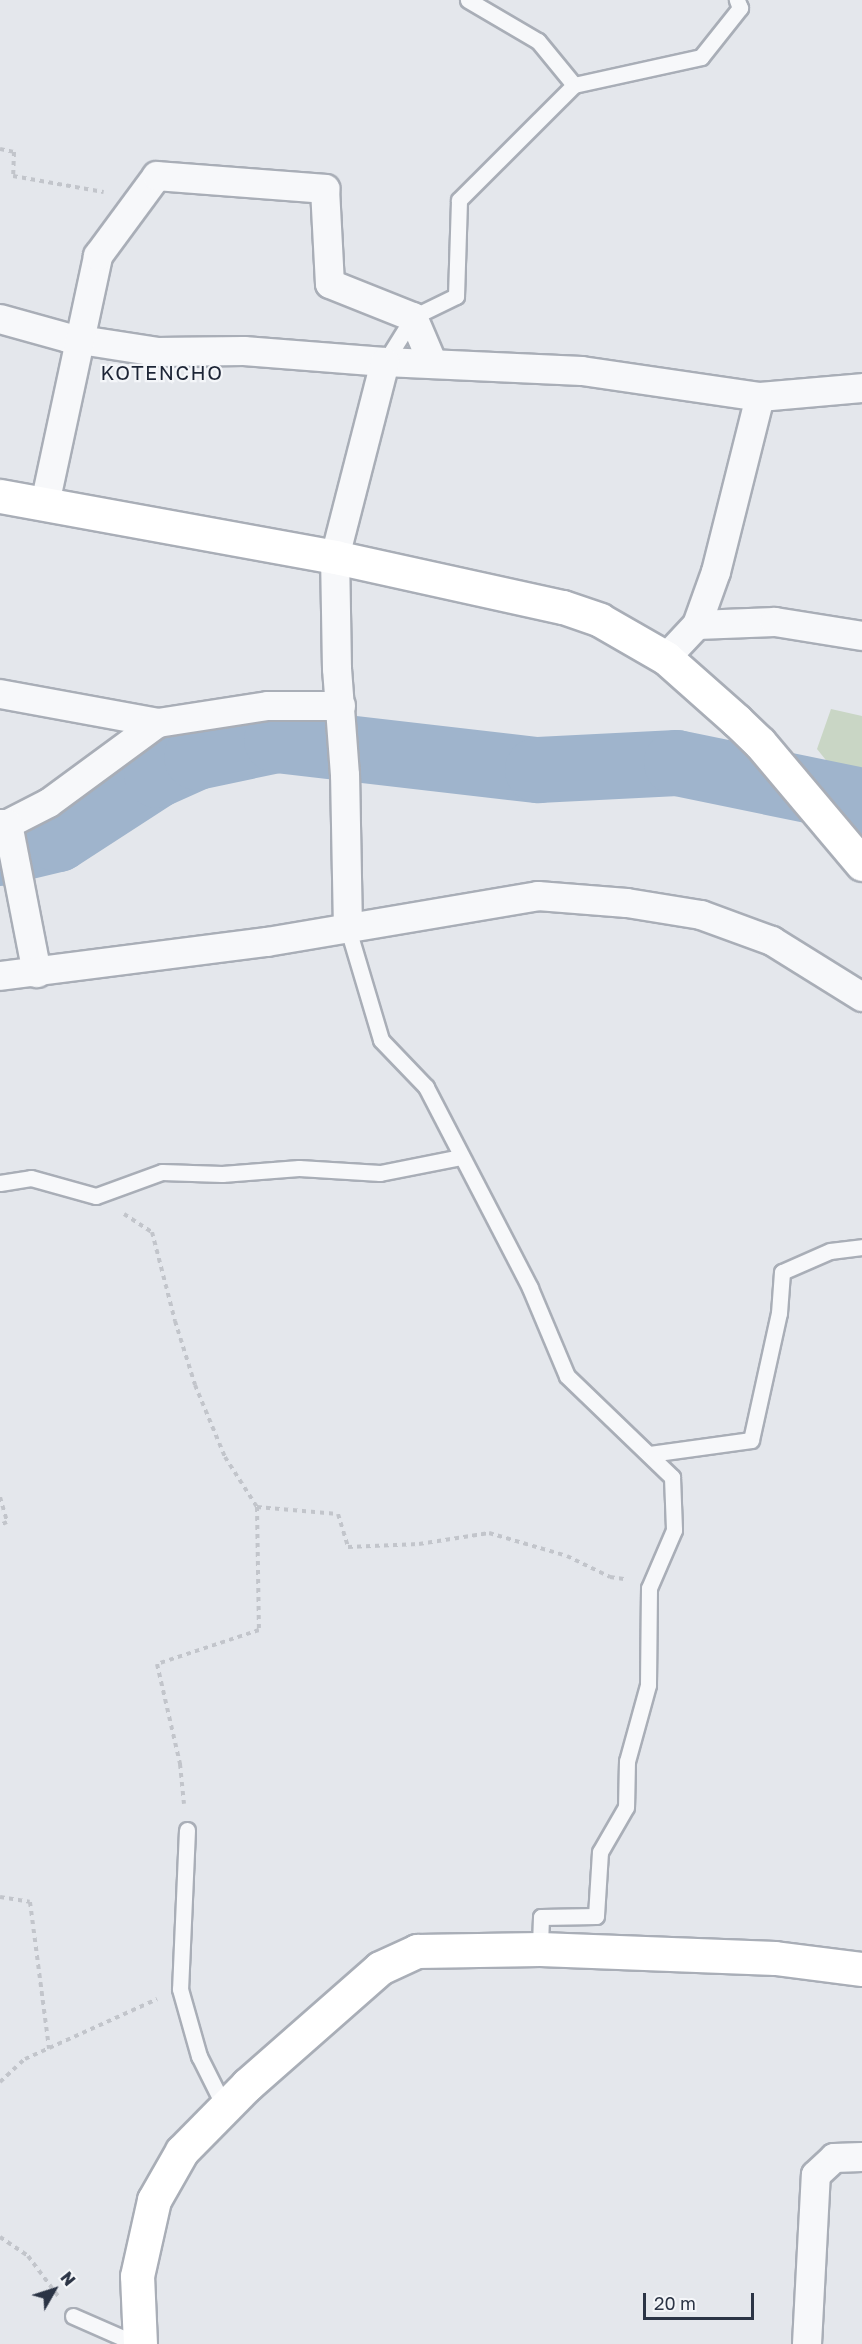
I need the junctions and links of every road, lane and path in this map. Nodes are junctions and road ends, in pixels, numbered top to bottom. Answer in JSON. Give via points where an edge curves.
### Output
{"nodes":[{"id":1,"x":468,"y":0,"type":"edge"},
{"id":2,"x":737,"y":0,"type":"edge"},
{"id":3,"x":574,"y":85,"type":"junction"},
{"id":4,"x":0,"y":149,"type":"edge"},
{"id":5,"x":140,"y":198,"type":"junction"},
{"id":6,"x":413,"y":317,"type":"junction"},
{"id":7,"x":0,"y":319,"type":"edge"},
{"id":8,"x":81,"y":340,"type":"junction"},
{"id":9,"x":385,"y":362,"type":"junction"},
{"id":10,"x":433,"y":364,"type":"junction"},
{"id":11,"x":862,"y":388,"type":"edge"},
{"id":12,"x":760,"y":397,"type":"junction"},
{"id":13,"x":0,"y":496,"type":"edge"},
{"id":14,"x":45,"y":504,"type":"junction"},
{"id":15,"x":335,"y":557,"type":"junction"},
{"id":16,"x":697,"y":625,"type":"junction"},
{"id":17,"x":862,"y":636,"type":"edge"},
{"id":18,"x":666,"y":658,"type":"junction"},
{"id":19,"x":0,"y":694,"type":"edge"},
{"id":20,"x":341,"y":706,"type":"junction"},
{"id":21,"x":158,"y":723,"type":"junction"},
{"id":22,"x":4,"y":824,"type":"edge"},
{"id":23,"x":862,"y":864,"type":"edge"},
{"id":24,"x":348,"y":929,"type":"junction"},
{"id":25,"x":37,"y":973,"type":"junction"},
{"id":26,"x":0,"y":976,"type":"edge"},
{"id":27,"x":862,"y":997,"type":"edge"},
{"id":28,"x":461,"y":1157,"type":"junction"},
{"id":29,"x":0,"y":1183,"type":"edge"},
{"id":30,"x":96,"y":1196,"type":"junction"},
{"id":31,"x":862,"y":1247,"type":"edge"},
{"id":32,"x":650,"y":1454,"type":"junction"},
{"id":33,"x":0,"y":1497,"type":"edge"},
{"id":34,"x":257,"y":1507,"type":"junction"},
{"id":35,"x":0,"y":1526,"type":"edge"},
{"id":36,"x":649,"y":1588,"type":"junction"},
{"id":37,"x":187,"y":1830,"type":"joint"},
{"id":38,"x":0,"y":1897,"type":"edge"},
{"id":39,"x":540,"y":1948,"type":"junction"},
{"id":40,"x":862,"y":1969,"type":"edge"},
{"id":41,"x":180,"y":1989,"type":"junction"},
{"id":42,"x":49,"y":2049,"type":"junction"},
{"id":43,"x":0,"y":2082,"type":"edge"},
{"id":44,"x":225,"y":2108,"type":"junction"},
{"id":45,"x":862,"y":2157,"type":"edge"},
{"id":46,"x":0,"y":2237,"type":"edge"},
{"id":47,"x":73,"y":2316,"type":"joint"},
{"id":48,"x":139,"y":2344,"type":"edge"},
{"id":49,"x":807,"y":2344,"type":"edge"}],
"edges":[{"from":1,"to":3,"type":"lane","via":[[538,41]]},
{"from":2,"to":3,"type":"lane","via":[[740,8],[701,57]]},
{"from":3,"to":6,"type":"lane","via":[[459,200],[456,296]]},
{"from":4,"to":5,"type":"path","via":[[14,152],[13,176]]},
{"from":5,"to":6,"type":"street","via":[[157,176],[325,189],[330,284]]},
{"from":5,"to":8,"type":"street","via":[[98,256]]},
{"from":6,"to":9,"type":"lane"},
{"from":6,"to":10,"type":"street"},
{"from":7,"to":8,"type":"street"},
{"from":8,"to":9,"type":"street","via":[[156,352],[244,351]]},
{"from":8,"to":14,"type":"street"},
{"from":9,"to":10,"type":"street"},
{"from":9,"to":15,"type":"street"},
{"from":10,"to":12,"type":"street","via":[[582,371]]},
{"from":11,"to":12,"type":"street"},
{"from":12,"to":16,"type":"street","via":[[716,572]]},
{"from":13,"to":14,"type":"street"},
{"from":14,"to":15,"type":"street"},
{"from":15,"to":18,"type":"street","via":[[563,607],[608,624]]},
{"from":15,"to":20,"type":"street"},
{"from":16,"to":17,"type":"street","via":[[775,622]]},
{"from":16,"to":18,"type":"street"},
{"from":18,"to":23,"type":"street","via":[[760,743]]},
{"from":19,"to":21,"type":"street"},
{"from":20,"to":21,"type":"street","via":[[268,706]]},
{"from":20,"to":24,"type":"street"},
{"from":21,"to":22,"type":"street","via":[[49,803]]},
{"from":22,"to":25,"type":"street"},
{"from":24,"to":25,"type":"street"},
{"from":24,"to":27,"type":"street","via":[[538,896],[627,903],[701,915],[771,941]]},
{"from":24,"to":28,"type":"lane","via":[[381,1040],[426,1087]]},
{"from":25,"to":26,"type":"street"},
{"from":28,"to":30,"type":"lane","via":[[380,1173],[299,1168],[222,1174],[162,1172]]},
{"from":28,"to":32,"type":"lane","via":[[530,1288],[567,1376]]},
{"from":29,"to":30,"type":"lane","via":[[32,1178]]},
{"from":30,"to":34,"type":"path","via":[[152,1232],[195,1385],[225,1457]]},
{"from":31,"to":32,"type":"lane","via":[[830,1251],[782,1272],[779,1312],[751,1440]]},
{"from":32,"to":36,"type":"lane","via":[[672,1477],[674,1530]]},
{"from":33,"to":35,"type":"path","via":[[7,1522]]},
{"from":34,"to":36,"type":"path","via":[[338,1514],[348,1547],[419,1544],[489,1533],[567,1556],[610,1577],[650,1582]]},
{"from":34,"to":37,"type":"path","via":[[259,1630],[157,1664],[180,1764]]},
{"from":36,"to":39,"type":"lane","via":[[648,1685],[627,1761],[626,1807],[600,1852],[596,1916],[541,1917]]},
{"from":37,"to":41,"type":"lane"},
{"from":38,"to":42,"type":"path","via":[[30,1902]]},
{"from":39,"to":40,"type":"street","via":[[776,1958]]},
{"from":39,"to":44,"type":"street","via":[[417,1951],[380,1968]]},
{"from":41,"to":42,"type":"path"},
{"from":41,"to":44,"type":"lane","via":[[199,2056]]},
{"from":42,"to":43,"type":"path","via":[[25,2059]]},
{"from":44,"to":48,"type":"street","via":[[182,2151],[154,2200],[136,2276]]},
{"from":45,"to":49,"type":"street","via":[[834,2158],[816,2175]]},
{"from":46,"to":47,"type":"path","via":[[28,2256]]},
{"from":47,"to":48,"type":"lane"}]}
